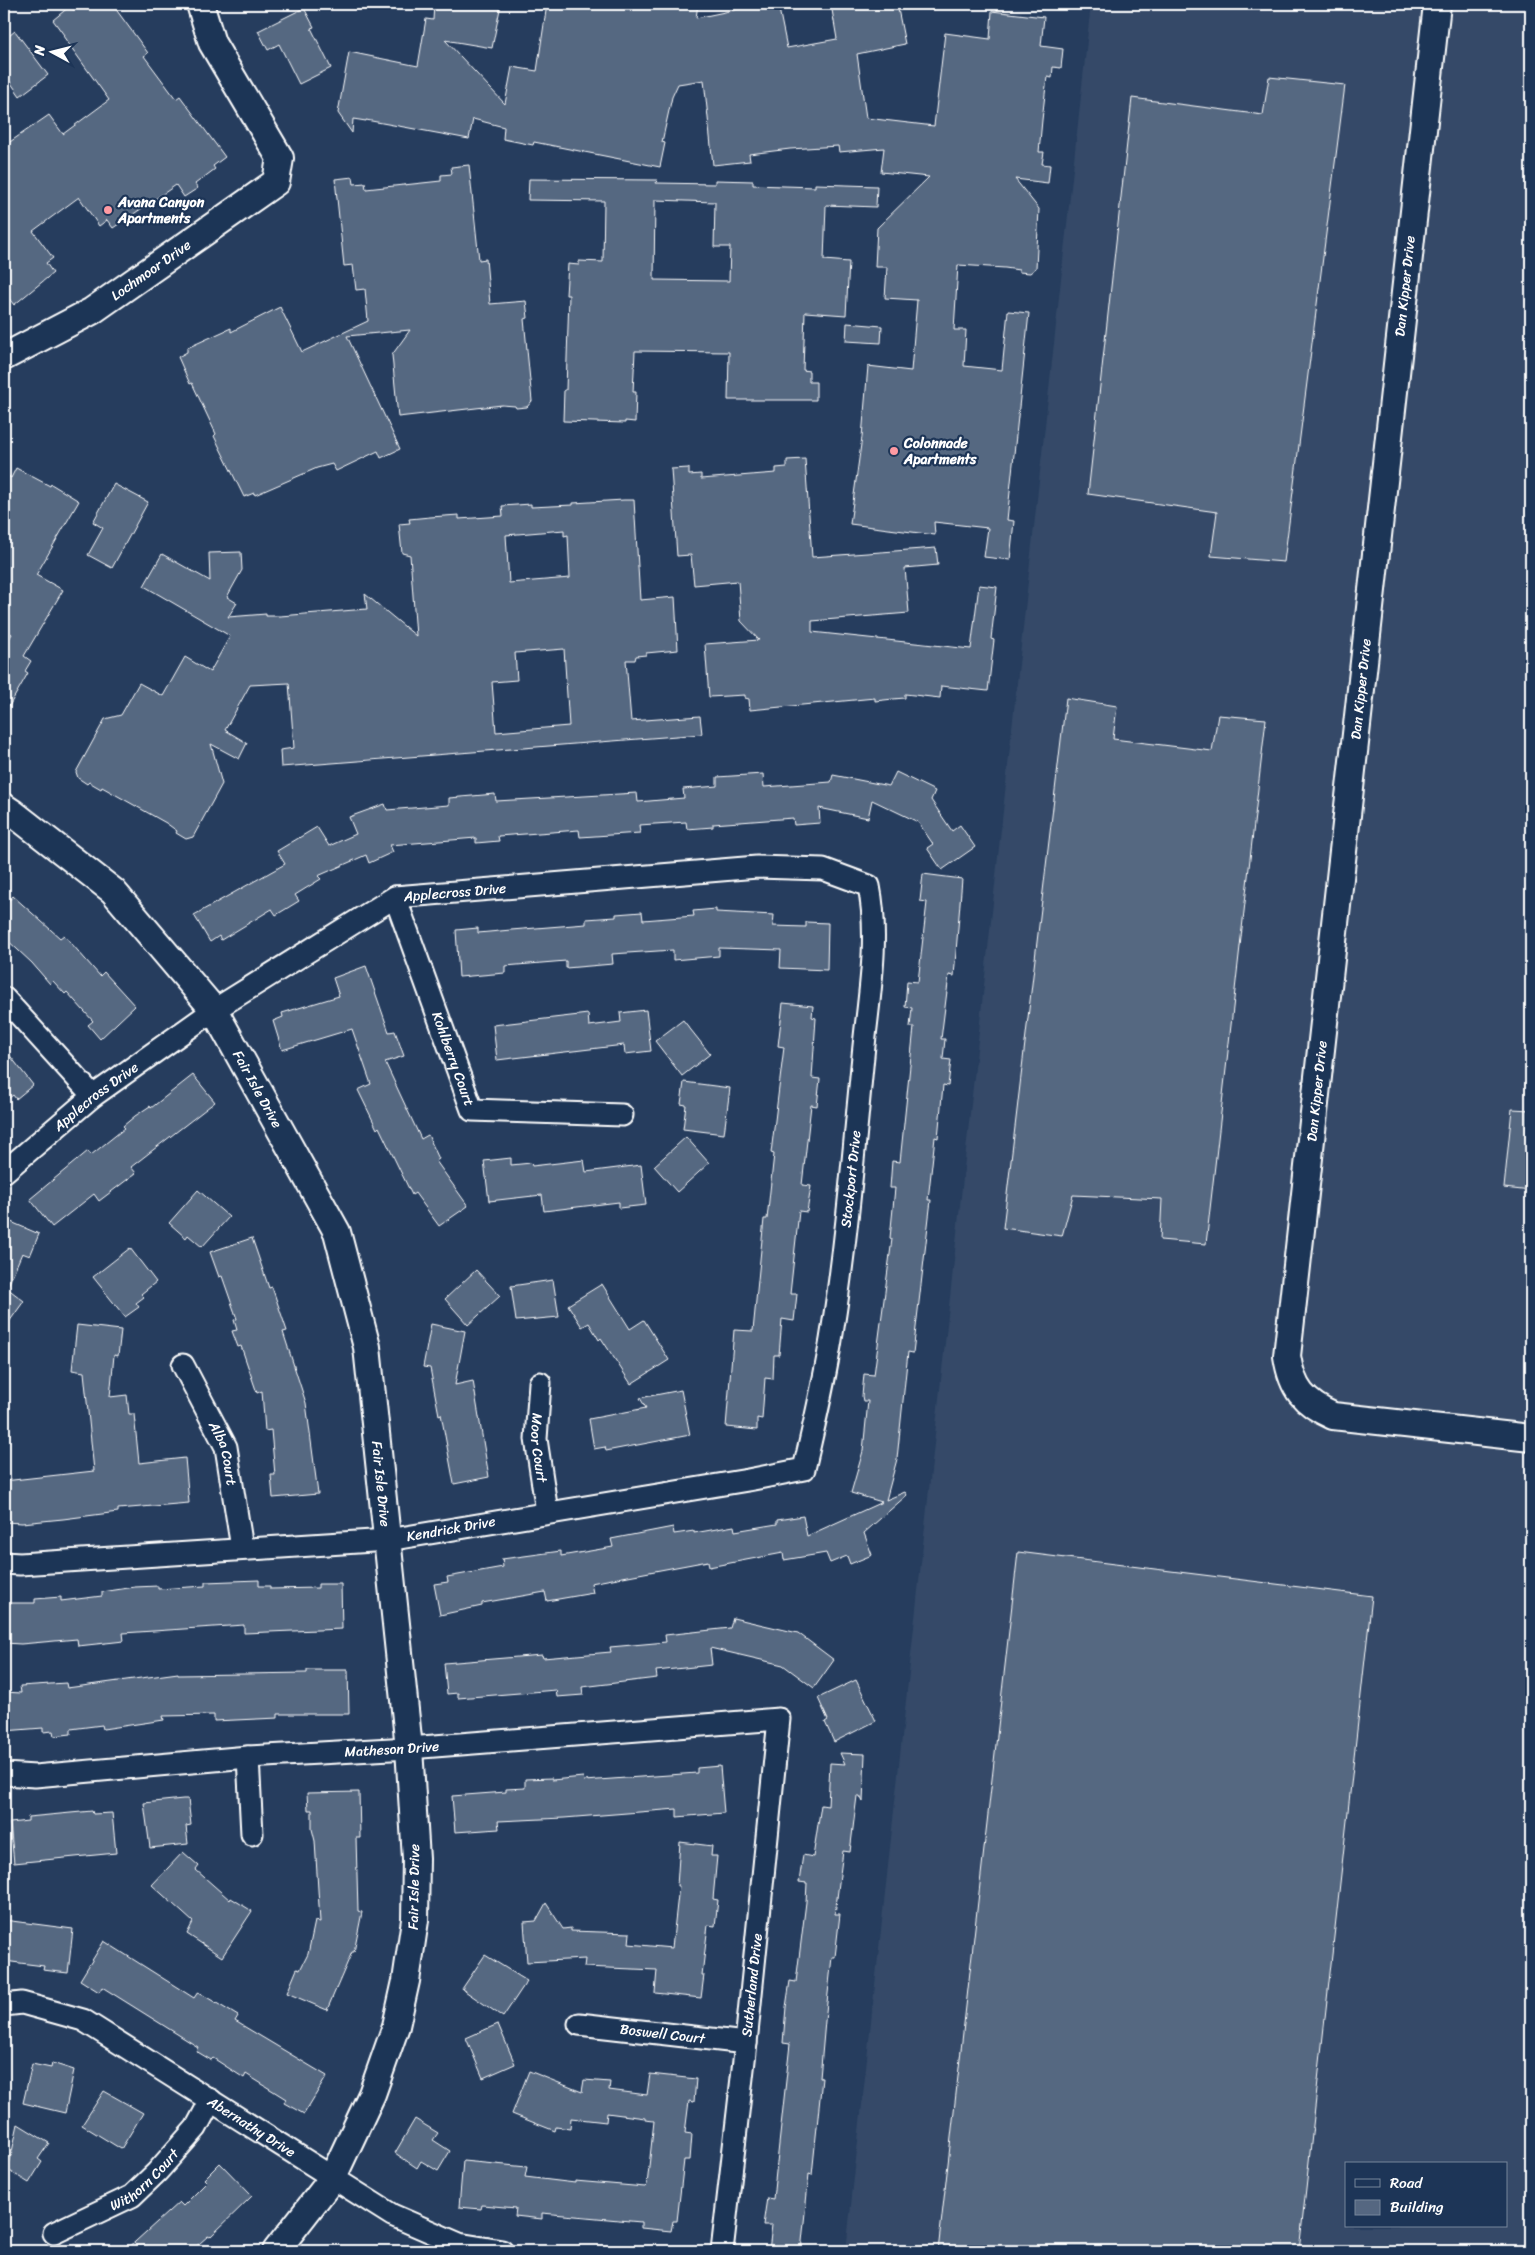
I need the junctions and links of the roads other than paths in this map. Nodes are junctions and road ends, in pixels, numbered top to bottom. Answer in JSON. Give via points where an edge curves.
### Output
{"nodes":[{"id":1,"x":200,"y":4,"type":"edge"},
{"id":2,"x":1437,"y":4,"type":"edge"},
{"id":3,"x":4,"y":357,"type":"edge"},
{"id":4,"x":4,"y":807,"type":"edge"},
{"id":5,"x":869,"y":886,"type":"joint"},
{"id":6,"x":395,"y":897,"type":"junction"},
{"id":7,"x":4,"y":998,"type":"edge"},
{"id":8,"x":214,"y":1010,"type":"junction"},
{"id":9,"x":94,"y":1096,"type":"junction"},
{"id":10,"x":622,"y":1115,"type":"dead end"},
{"id":11,"x":4,"y":1172,"type":"edge"},
{"id":12,"x":183,"y":1365,"type":"dead end"},
{"id":13,"x":540,"y":1383,"type":"dead end"},
{"id":14,"x":1531,"y":1438,"type":"edge"},
{"id":15,"x":804,"y":1469,"type":"joint"},
{"id":16,"x":547,"y":1512,"type":"junction"},
{"id":17,"x":388,"y":1540,"type":"junction"},
{"id":18,"x":242,"y":1548,"type":"junction"},
{"id":19,"x":4,"y":1563,"type":"edge"},
{"id":20,"x":779,"y":1719,"type":"joint"},
{"id":21,"x":409,"y":1748,"type":"junction"},
{"id":22,"x":248,"y":1757,"type":"junction"},
{"id":23,"x":4,"y":1774,"type":"edge"},
{"id":24,"x":252,"y":1834,"type":"dead end"},
{"id":25,"x":4,"y":2005,"type":"edge"},
{"id":26,"x":579,"y":2024,"type":"dead end"},
{"id":27,"x":746,"y":2043,"type":"junction"},
{"id":28,"x":211,"y":2100,"type":"junction"},
{"id":29,"x":332,"y":2179,"type":"junction"},
{"id":30,"x":54,"y":2233,"type":"dead end"},
{"id":31,"x":457,"y":2248,"type":"edge"},
{"id":32,"x":276,"y":2251,"type":"edge"},
{"id":33,"x":502,"y":2251,"type":"edge"},
{"id":34,"x":722,"y":2251,"type":"edge"}],
"edges":[{"from":1,"to":3,"type":"street","name":"Lochmoor Drive","via":[[212,43],[280,158],[276,182],[92,311]]},
{"from":2,"to":14,"type":"street","name":"Dan Kipper Drive","via":[[1287,1356],[1290,1374],[1301,1395],[1333,1416]]},
{"from":4,"to":8,"type":"street","name":"Fair Isle Drive","via":[[113,890]]},
{"from":5,"to":6,"type":"street","name":"Applecross Drive","via":[[823,869],[757,867]]},
{"from":5,"to":15,"type":"street","name":"Stockport Drive","via":[[873,944],[850,1190],[833,1328]]},
{"from":6,"to":8,"type":"street","name":"Applecross Drive"},
{"from":6,"to":10,"type":"street","name":"Kohlberry Court","via":[[472,1110]]},
{"from":7,"to":9,"type":"street"},
{"from":8,"to":9,"type":"street","name":"Applecross Drive"},
{"from":8,"to":17,"type":"street","name":"Fair Isle Drive","via":[[337,1232],[367,1347]]},
{"from":9,"to":11,"type":"street","name":"Applecross Drive"},
{"from":12,"to":18,"type":"street","name":"Alba Court","via":[[226,1447]]},
{"from":13,"to":16,"type":"street","name":"Moor Court","via":[[536,1439]]},
{"from":15,"to":16,"type":"street","name":"Kendrick Drive"},
{"from":16,"to":17,"type":"street","name":"Kendrick Drive"},
{"from":17,"to":18,"type":"street","name":"Kendrick Drive"},
{"from":17,"to":21,"type":"street","name":"Fair Isle Drive"},
{"from":18,"to":19,"type":"street","name":"Kendrick Drive"},
{"from":20,"to":21,"type":"street","name":"Matheson Drive"},
{"from":20,"to":27,"type":"street","name":"Sutherland Drive"},
{"from":21,"to":22,"type":"street","name":"Matheson Drive"},
{"from":21,"to":29,"type":"street","name":"Fair Isle Drive","via":[[416,1859],[415,1920],[406,1981],[396,2026],[372,2094]]},
{"from":22,"to":23,"type":"street","name":"Matheson Drive","via":[[35,1776]]},
{"from":22,"to":24,"type":"street"},
{"from":25,"to":28,"type":"street","name":"Abernathy Drive","via":[[22,2003],[83,2020]]},
{"from":26,"to":27,"type":"street","name":"Boswell Court"},
{"from":27,"to":34,"type":"street","name":"Sutherland Drive"},
{"from":28,"to":29,"type":"street","name":"Abernathy Drive"},
{"from":28,"to":30,"type":"street","name":"Withorn Court","via":[[196,2128],[132,2196]]},
{"from":29,"to":31,"type":"street","name":"Abernathy Drive","via":[[392,2215]]},
{"from":29,"to":32,"type":"street","name":"Fair Isle Drive"},
{"from":31,"to":33,"type":"street","name":"Abernathy Drive"}]}
